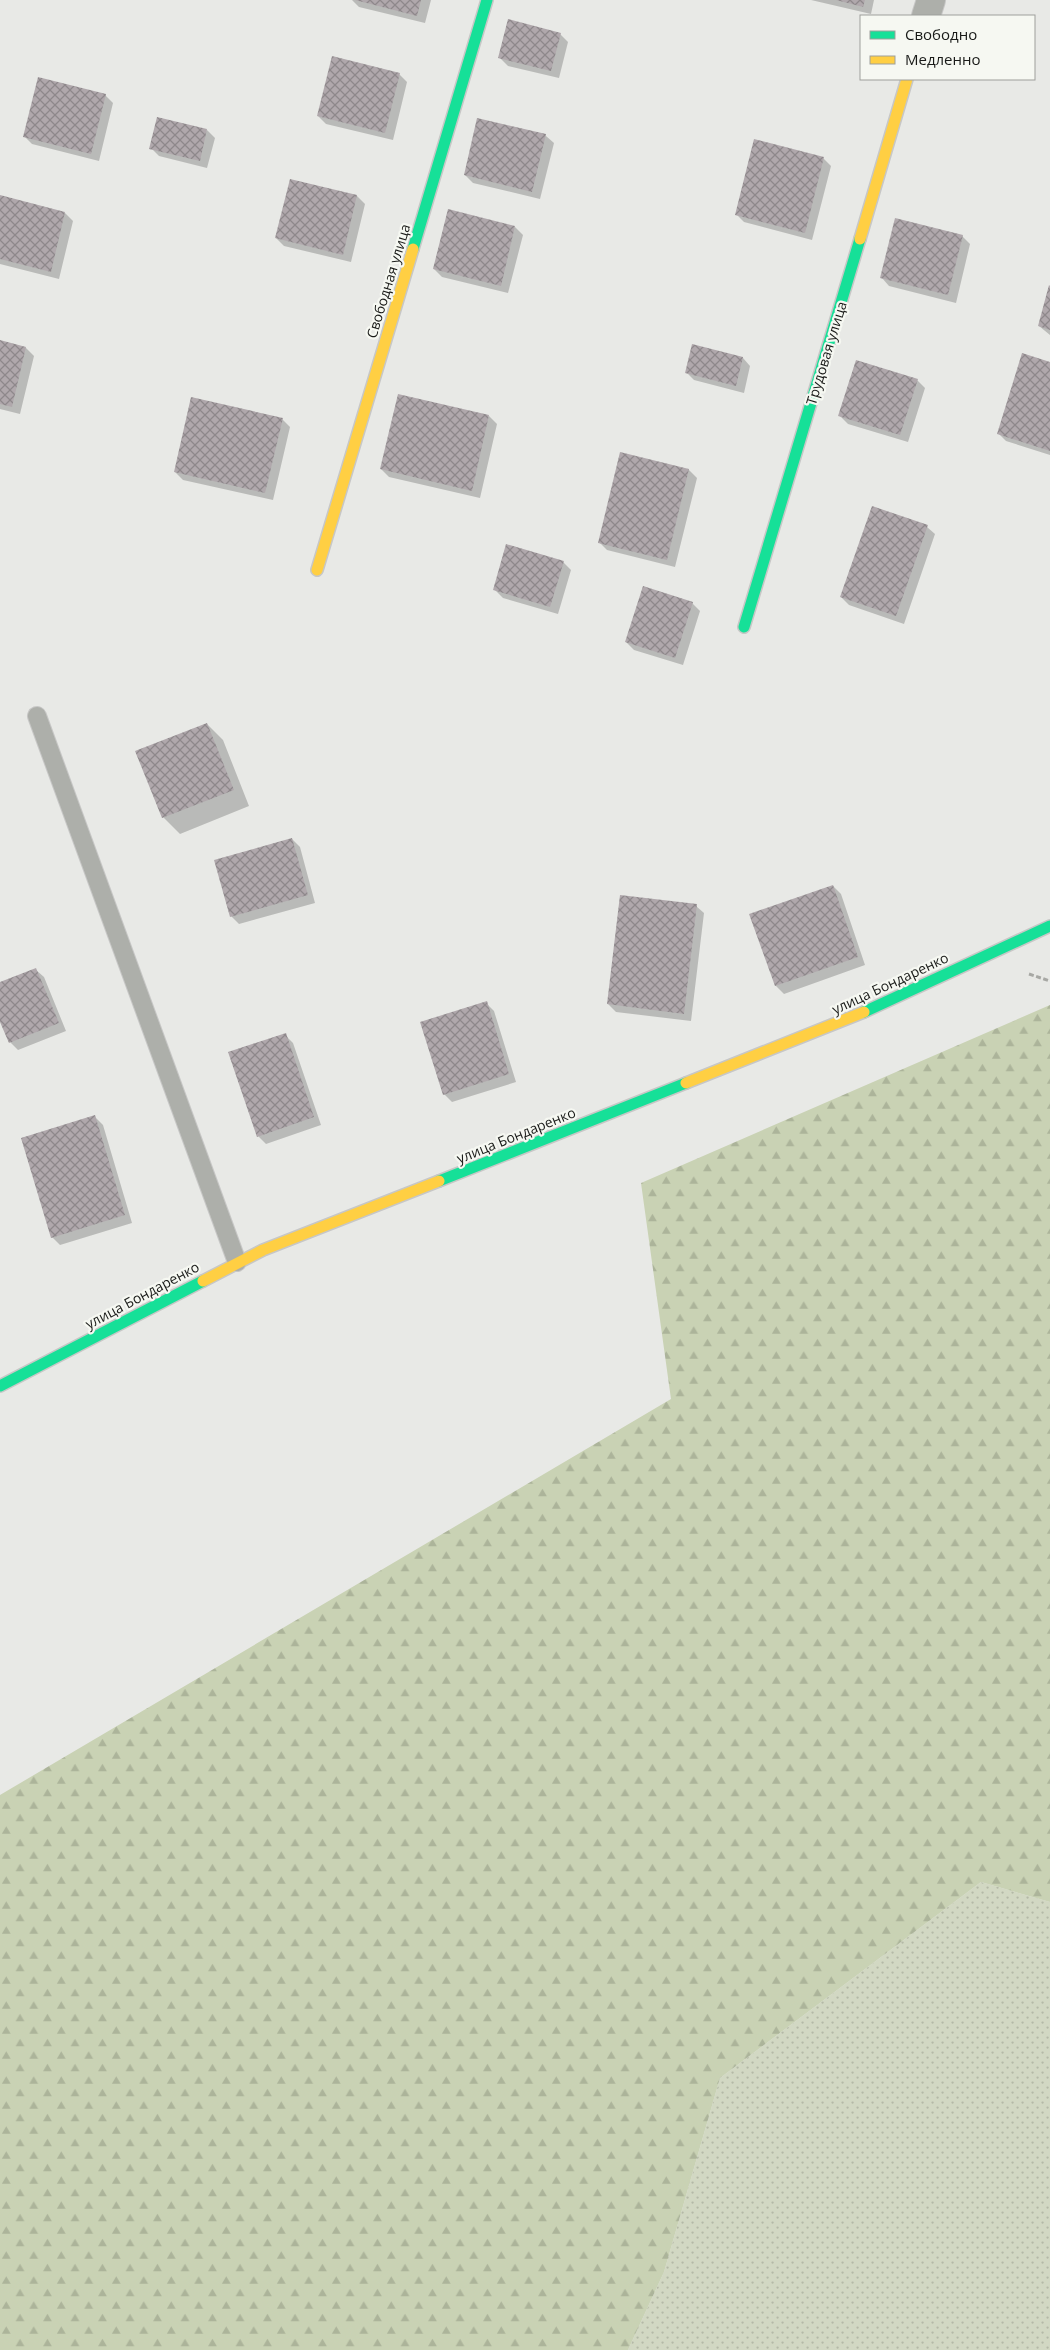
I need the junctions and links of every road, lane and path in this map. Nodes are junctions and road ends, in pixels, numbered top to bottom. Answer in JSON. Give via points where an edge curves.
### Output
{"nodes":[{"id":1,"x":487,"y":0,"type":"edge"},
{"id":2,"x":931,"y":0,"type":"edge"},
{"id":3,"x":926,"y":15,"type":"edge"},
{"id":4,"x":908,"y":80,"type":"edge"},
{"id":5,"x":317,"y":570,"type":"dead end"},
{"id":6,"x":744,"y":627,"type":"dead end"},
{"id":7,"x":38,"y":716,"type":"dead end"},
{"id":8,"x":1050,"y":926,"type":"edge"},
{"id":9,"x":237,"y":1262,"type":"junction"},
{"id":10,"x":0,"y":1386,"type":"edge"}],
"edges":[{"from":1,"to":5,"type":"street","name":"Свободная улица"},
{"from":2,"to":3,"type":"street"},
{"from":4,"to":6,"type":"street","name":"Трудовая улица"},
{"from":7,"to":9,"type":"lane"},
{"from":8,"to":9,"type":"street","name":"улица Бондаренко","via":[[849,1019]]},
{"from":9,"to":10,"type":"street","name":"улица Бондаренко"}]}
